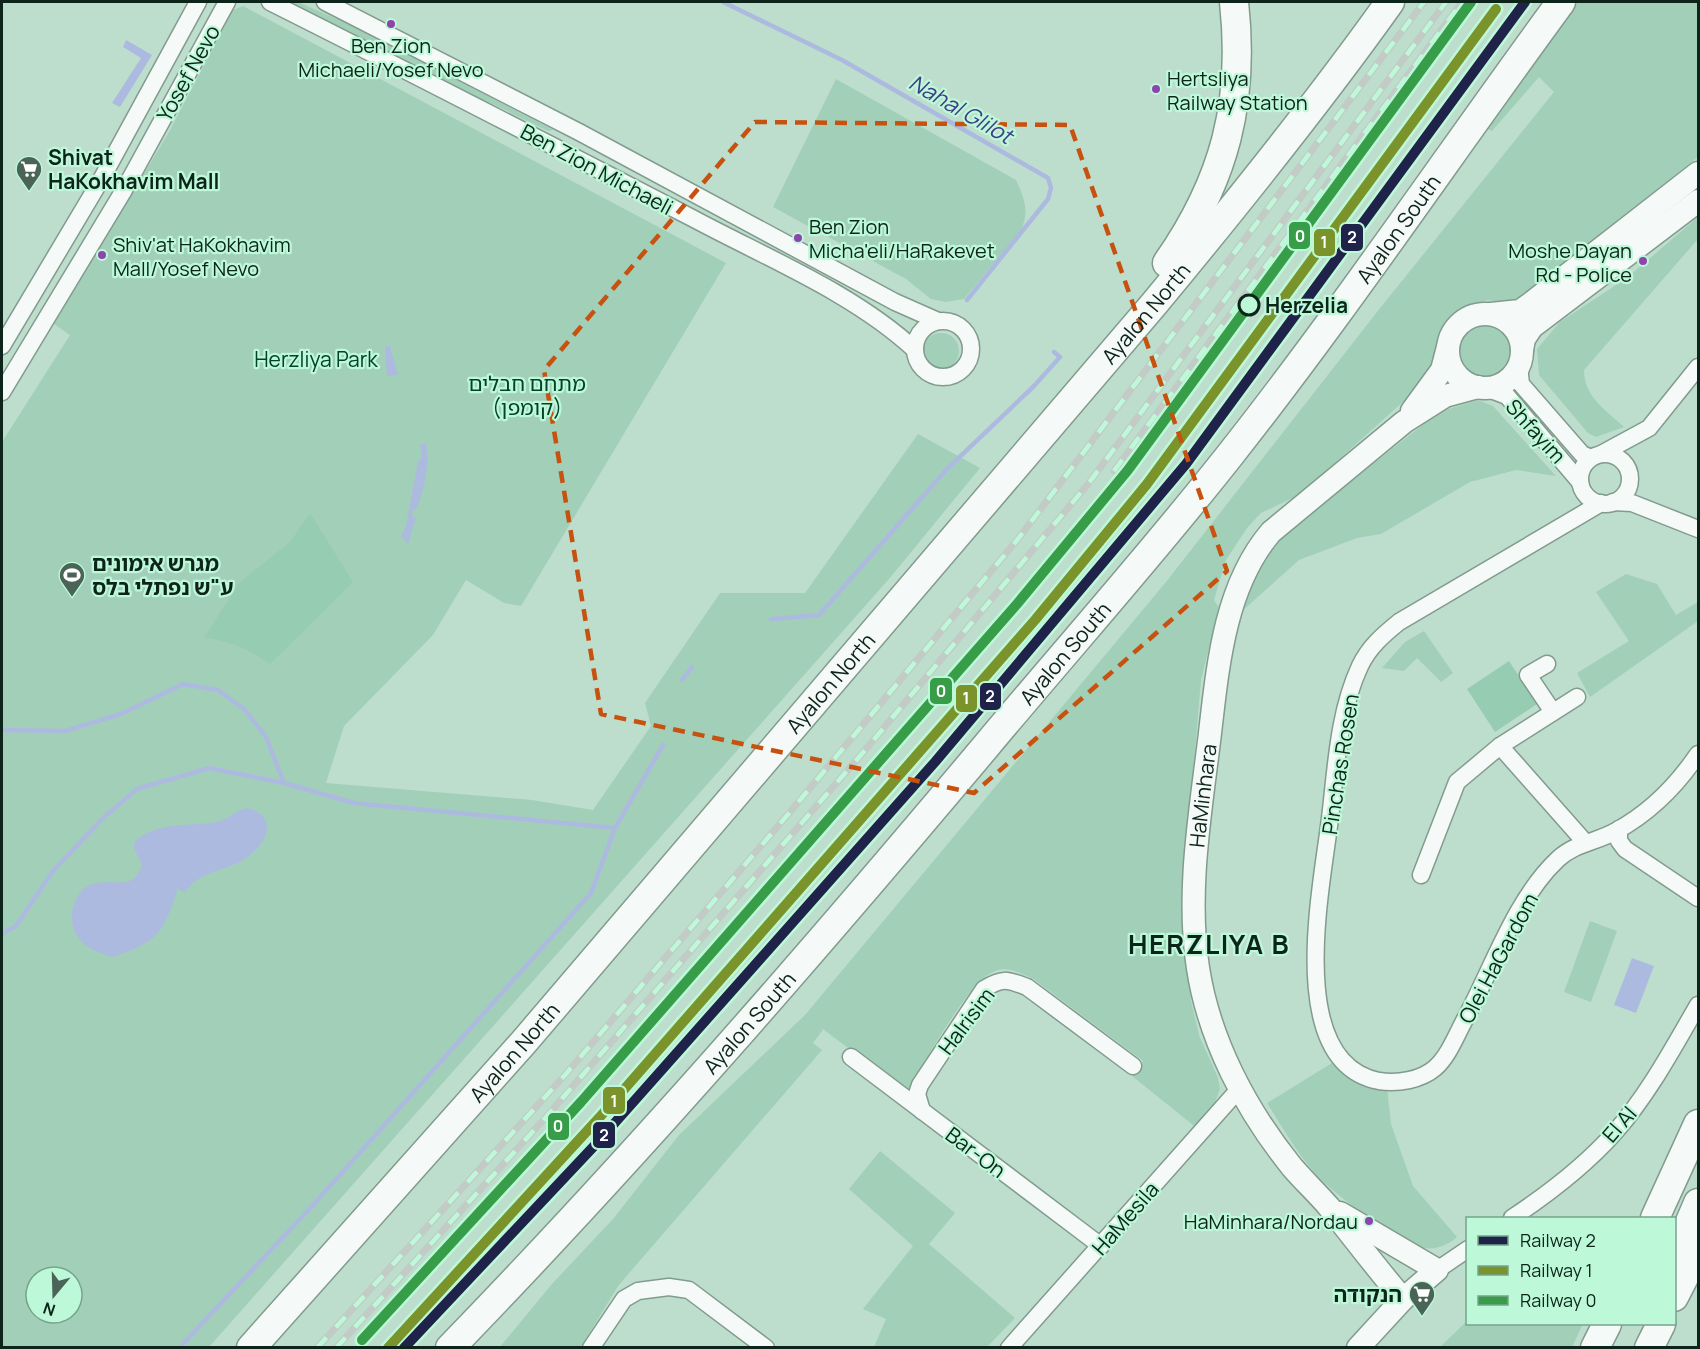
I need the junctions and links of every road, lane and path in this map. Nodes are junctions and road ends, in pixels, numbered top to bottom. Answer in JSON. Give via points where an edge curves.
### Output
{"nodes":[{"id":1,"x":198,"y":2,"type":"edge"},
{"id":2,"x":227,"y":2,"type":"edge"},
{"id":3,"x":270,"y":2,"type":"edge"},
{"id":4,"x":325,"y":2,"type":"edge"},
{"id":5,"x":1390,"y":2,"type":"edge"},
{"id":6,"x":1561,"y":2,"type":"edge"},
{"id":7,"x":1235,"y":8,"type":"edge"},
{"id":8,"x":1698,"y":173,"type":"edge"},
{"id":9,"x":1698,"y":201,"type":"edge"},
{"id":10,"x":1491,"y":315,"type":"junction"},
{"id":11,"x":938,"y":321,"type":"junction"},
{"id":12,"x":1448,"y":345,"type":"junction"},
{"id":13,"x":2,"y":346,"type":"edge"},
{"id":14,"x":915,"y":350,"type":"junction"},
{"id":15,"x":1520,"y":358,"type":"junction"},
{"id":16,"x":1698,"y":367,"type":"edge"},
{"id":17,"x":1482,"y":387,"type":"junction"},
{"id":18,"x":1078,"y":391,"type":"junction"},
{"id":19,"x":2,"y":392,"type":"edge"},
{"id":20,"x":1404,"y":422,"type":"junction"},
{"id":21,"x":1596,"y":456,"type":"junction"},
{"id":22,"x":1630,"y":479,"type":"junction"},
{"id":23,"x":1582,"y":486,"type":"junction"},
{"id":24,"x":1607,"y":503,"type":"junction"},
{"id":25,"x":1670,"y":516,"type":"junction"},
{"id":26,"x":1560,"y":528,"type":"junction"},
{"id":27,"x":1698,"y":529,"type":"edge"},
{"id":28,"x":1547,"y":664,"type":"dead end"},
{"id":29,"x":1577,"y":697,"type":"dead end"},
{"id":30,"x":1552,"y":712,"type":"junction"},
{"id":31,"x":1500,"y":746,"type":"junction"},
{"id":32,"x":1698,"y":754,"type":"edge"},
{"id":33,"x":1619,"y":829,"type":"junction"},
{"id":34,"x":1584,"y":842,"type":"junction"},
{"id":35,"x":1421,"y":875,"type":"dead end"},
{"id":36,"x":1698,"y":898,"type":"edge"},
{"id":37,"x":1698,"y":1005,"type":"edge"},
{"id":38,"x":851,"y":1057,"type":"dead end"},
{"id":39,"x":1134,"y":1066,"type":"dead end"},
{"id":40,"x":1378,"y":1080,"type":"joint"},
{"id":41,"x":1240,"y":1088,"type":"junction"},
{"id":42,"x":922,"y":1112,"type":"junction"},
{"id":43,"x":1698,"y":1124,"type":"edge"},
{"id":44,"x":1698,"y":1203,"type":"edge"},
{"id":45,"x":1328,"y":1206,"type":"junction"},
{"id":46,"x":1513,"y":1217,"type":"edge"},
{"id":47,"x":1655,"y":1217,"type":"edge"},
{"id":48,"x":1101,"y":1246,"type":"junction"},
{"id":49,"x":1466,"y":1250,"type":"edge"},
{"id":50,"x":1698,"y":1250,"type":"edge"},
{"id":51,"x":1676,"y":1254,"type":"edge"},
{"id":52,"x":1437,"y":1270,"type":"junction"},
{"id":53,"x":1676,"y":1293,"type":"edge"},
{"id":54,"x":1403,"y":1299,"type":"junction"},
{"id":55,"x":1605,"y":1325,"type":"edge"},
{"id":56,"x":1646,"y":1325,"type":"edge"},
{"id":57,"x":1660,"y":1325,"type":"edge"},
{"id":58,"x":251,"y":1347,"type":"edge"},
{"id":59,"x":450,"y":1347,"type":"edge"},
{"id":60,"x":591,"y":1347,"type":"edge"},
{"id":61,"x":766,"y":1347,"type":"edge"},
{"id":62,"x":1009,"y":1347,"type":"edge"},
{"id":63,"x":1358,"y":1347,"type":"edge"},
{"id":64,"x":1595,"y":1347,"type":"edge"},
{"id":65,"x":1637,"y":1347,"type":"edge"},
{"id":66,"x":1649,"y":1347,"type":"edge"}],
"edges":[{"from":1,"to":13,"type":"street","name":"Yosef Nevo","via":[[102,178]]},
{"from":2,"to":19,"type":"street","name":"Yosef Nevo","via":[[124,190]]},
{"from":3,"to":14,"type":"street","name":"Ben Zion Michaeli","via":[[812,281],[885,323]]},
{"from":4,"to":11,"type":"street","name":"Ben Zion Michaeli"},
{"from":5,"to":18,"type":"highway","name":"Ayalon North","via":[[1252,187]]},
{"from":6,"to":59,"type":"highway","name":"Ayalon South","via":[[1332,322],[1179,517],[800,966],[567,1226]]},
{"from":7,"to":18,"type":"highway","via":[[1238,78],[1234,113],[1214,180],[1187,235]]},
{"from":8,"to":10,"type":"street","via":[[1520,311]]},
{"from":9,"to":15,"type":"street","via":[[1532,327],[1524,339]]},
{"from":10,"to":12,"type":"street","via":[[1464,321],[1456,327]]},
{"from":10,"to":15,"type":"street","via":[[1517,332]]},
{"from":11,"to":14,"type":"street","via":[[924,329]]},
{"from":11,"to":14,"type":"street","via":[[956,323],[967,333],[971,347],[964,367],[952,375],[936,376],[921,365]]},
{"from":12,"to":17,"type":"street","via":[[1449,361],[1457,375]]},
{"from":12,"to":20,"type":"street","name":"HaMinhara","via":[[1442,369]]},
{"from":15,"to":17,"type":"street","via":[[1502,384]]},
{"from":15,"to":21,"type":"street","name":"Shfayim","via":[[1521,384],[1582,454]]},
{"from":16,"to":21,"type":"street","via":[[1649,428]]},
{"from":17,"to":20,"type":"street","name":"HaMinhara","via":[[1445,396]]},
{"from":17,"to":23,"type":"street","name":"Shfayim","via":[[1507,396]]},
{"from":18,"to":58,"type":"highway","name":"Ayalon North","via":[[523,1043]]},
{"from":20,"to":41,"type":"street","name":"HaMinhara","via":[[1270,532],[1245,568],[1229,615],[1211,725],[1195,904],[1203,995],[1214,1035]]},
{"from":21,"to":22,"type":"street","name":"Shfayim","via":[[1620,459],[1628,468]]},
{"from":21,"to":23,"type":"street","name":"Shfayim","via":[[1583,466]]},
{"from":22,"to":24,"type":"street","via":[[1625,494]]},
{"from":22,"to":25,"type":"street","name":"Shfayim","via":[[1641,495]]},
{"from":23,"to":24,"type":"street","name":"Shfayim","via":[[1590,498]]},
{"from":23,"to":26,"type":"street","name":"Pinchas Rosen","via":[[1579,505]]},
{"from":24,"to":25,"type":"street","name":"Shfayim","via":[[1632,502]]},
{"from":24,"to":26,"type":"street","name":"Pinchas Rosen"},
{"from":25,"to":27,"type":"street","name":"Shfayim"},
{"from":26,"to":40,"type":"street","name":"Pinchas Rosen","via":[[1399,622],[1370,648],[1351,687],[1340,743],[1316,936],[1316,966],[1328,1037],[1340,1060]]},
{"from":28,"to":30,"type":"street","via":[[1528,675]]},
{"from":29,"to":30,"type":"street"},
{"from":30,"to":31,"type":"street"},
{"from":31,"to":34,"type":"street"},
{"from":31,"to":35,"type":"street","via":[[1457,782]]},
{"from":32,"to":33,"type":"street","name":"Olei HaGardom","via":[[1680,781]]},
{"from":33,"to":34,"type":"street","name":"Olei HaGardom"},
{"from":33,"to":36,"type":"street","via":[[1619,842],[1625,849]]},
{"from":34,"to":40,"type":"street","name":"Olei HaGardom","via":[[1558,858],[1527,898],[1437,1067],[1422,1077],[1400,1082]]},
{"from":37,"to":46,"type":"street","name":"El Al","via":[[1637,1105],[1614,1134],[1543,1197]]},
{"from":38,"to":42,"type":"street","name":"Bar-On"},
{"from":39,"to":42,"type":"street","name":"HaIrisim","via":[[1027,987],[998,981],[984,988],[920,1085],[917,1094]]},
{"from":41,"to":45,"type":"street","name":"HaMinhara","via":[[1292,1167]]},
{"from":41,"to":48,"type":"street","name":"HaMesila"},
{"from":42,"to":48,"type":"street","name":"Bar-On"},
{"from":43,"to":47,"type":"highway"},
{"from":44,"to":51,"type":"highway"},
{"from":45,"to":52,"type":"street","name":"HaMinhara"},
{"from":45,"to":54,"type":"street","name":"HaMinhara"},
{"from":48,"to":62,"type":"street","name":"HaMesila"},
{"from":49,"to":52,"type":"street"},
{"from":50,"to":53,"type":"highway"},
{"from":52,"to":54,"type":"street"},
{"from":54,"to":63,"type":"street"},
{"from":55,"to":64,"type":"highway"},
{"from":56,"to":65,"type":"highway"},
{"from":57,"to":66,"type":"highway"},
{"from":60,"to":61,"type":"street","via":[[624,1299],[638,1291],[669,1287],[689,1290]]}]}
